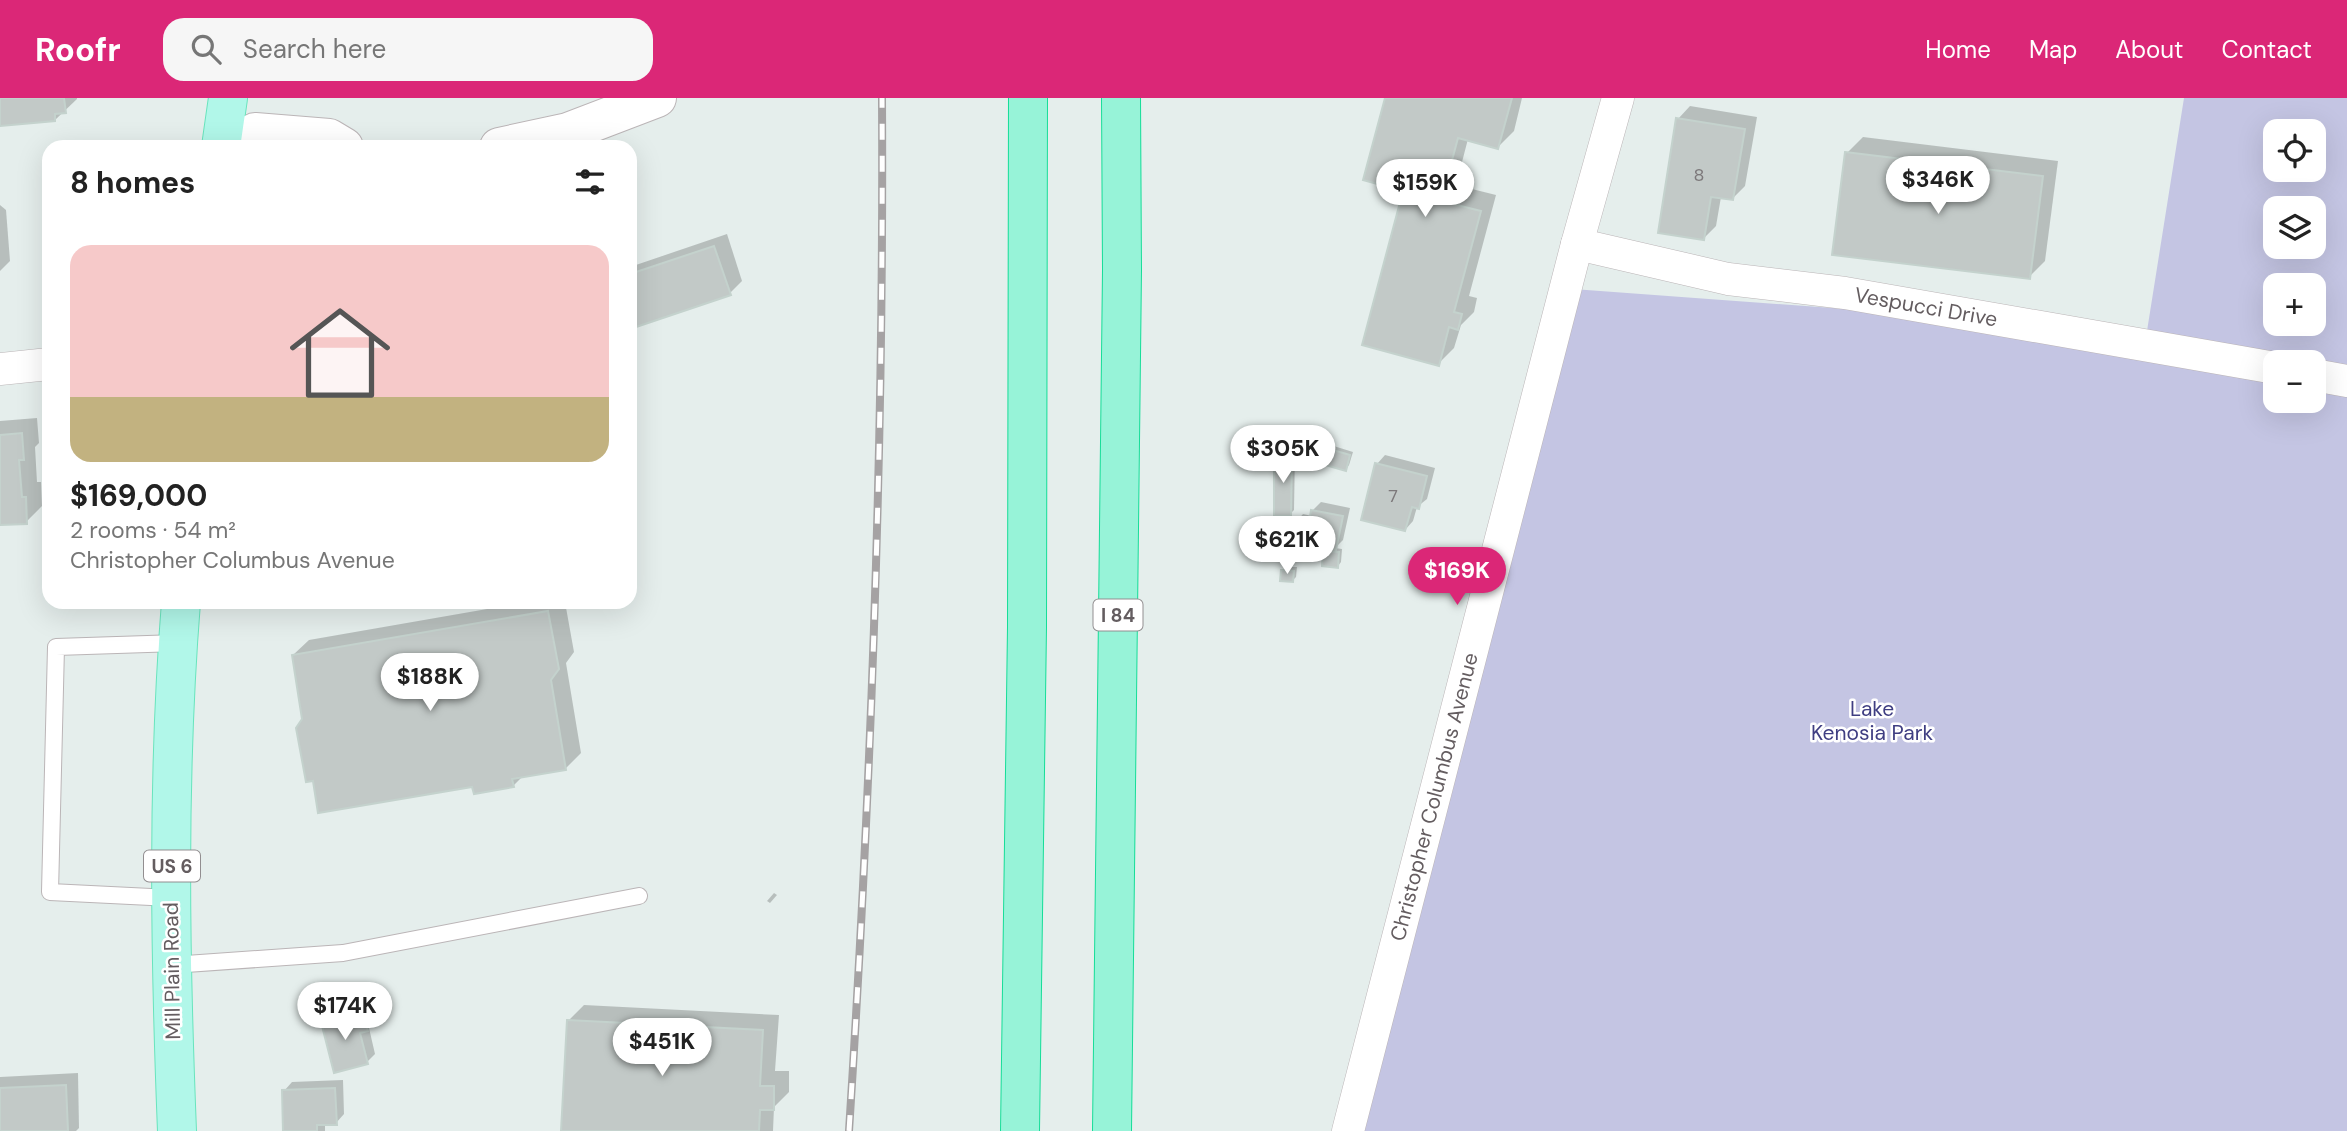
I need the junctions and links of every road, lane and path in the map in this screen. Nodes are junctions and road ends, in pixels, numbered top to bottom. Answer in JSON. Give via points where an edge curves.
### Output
{"nodes":[{"id":1,"x":228,"y":98,"type":"edge"},
{"id":2,"x":656,"y":98,"type":"edge"},
{"id":3,"x":1028,"y":98,"type":"edge"},
{"id":4,"x":1121,"y":98,"type":"edge"},
{"id":5,"x":1618,"y":98,"type":"edge"},
{"id":6,"x":222,"y":140,"type":"edge"},
{"id":7,"x":243,"y":140,"type":"edge"},
{"id":8,"x":332,"y":140,"type":"edge"},
{"id":9,"x":531,"y":140,"type":"edge"},
{"id":10,"x":1577,"y":244,"type":"junction"},
{"id":11,"x":42,"y":365,"type":"edge"},
{"id":12,"x":2263,"y":366,"type":"edge"},
{"id":13,"x":0,"y":369,"type":"edge"},
{"id":14,"x":2326,"y":377,"type":"edge"},
{"id":15,"x":2347,"y":381,"type":"edge"},
{"id":16,"x":180,"y":609,"type":"edge"},
{"id":17,"x":178,"y":643,"type":"junction"},
{"id":18,"x":639,"y":896,"type":"dead end"},
{"id":19,"x":171,"y":898,"type":"junction"},
{"id":20,"x":172,"y":965,"type":"junction"},
{"id":21,"x":177,"y":1131,"type":"edge"},
{"id":22,"x":1020,"y":1131,"type":"edge"},
{"id":23,"x":1112,"y":1131,"type":"edge"},
{"id":24,"x":1348,"y":1131,"type":"edge"}],
"edges":[{"from":1,"to":6,"type":"main road"},
{"from":2,"to":9,"type":"street","via":[[568,132]]},
{"from":3,"to":22,"type":"highway"},
{"from":4,"to":23,"type":"highway","number":"I 84"},
{"from":5,"to":10,"type":"street","name":"Christopher Columbus Avenue"},
{"from":7,"to":8,"type":"street","via":[[255,132]]},
{"from":10,"to":12,"type":"street","name":"Vespucci Drive","via":[[1728,279],[1845,293]]},
{"from":10,"to":24,"type":"street","name":"Christopher Columbus Avenue"},
{"from":11,"to":13,"type":"street"},
{"from":14,"to":15,"type":"street"},
{"from":16,"to":17,"type":"main road","name":"Mill Plain Road","number":"US 6"},
{"from":17,"to":19,"type":"main road","name":"Mill Plain Road","number":"US 6"},
{"from":17,"to":19,"type":"lane","via":[[56,647],[52,766],[50,892]]},
{"from":18,"to":20,"type":"lane","via":[[343,953]]},
{"from":19,"to":20,"type":"main road","name":"Mill Plain Road","number":"US 6"},
{"from":20,"to":21,"type":"main road","name":"Mill Plain Road","number":"US 6"}]}
